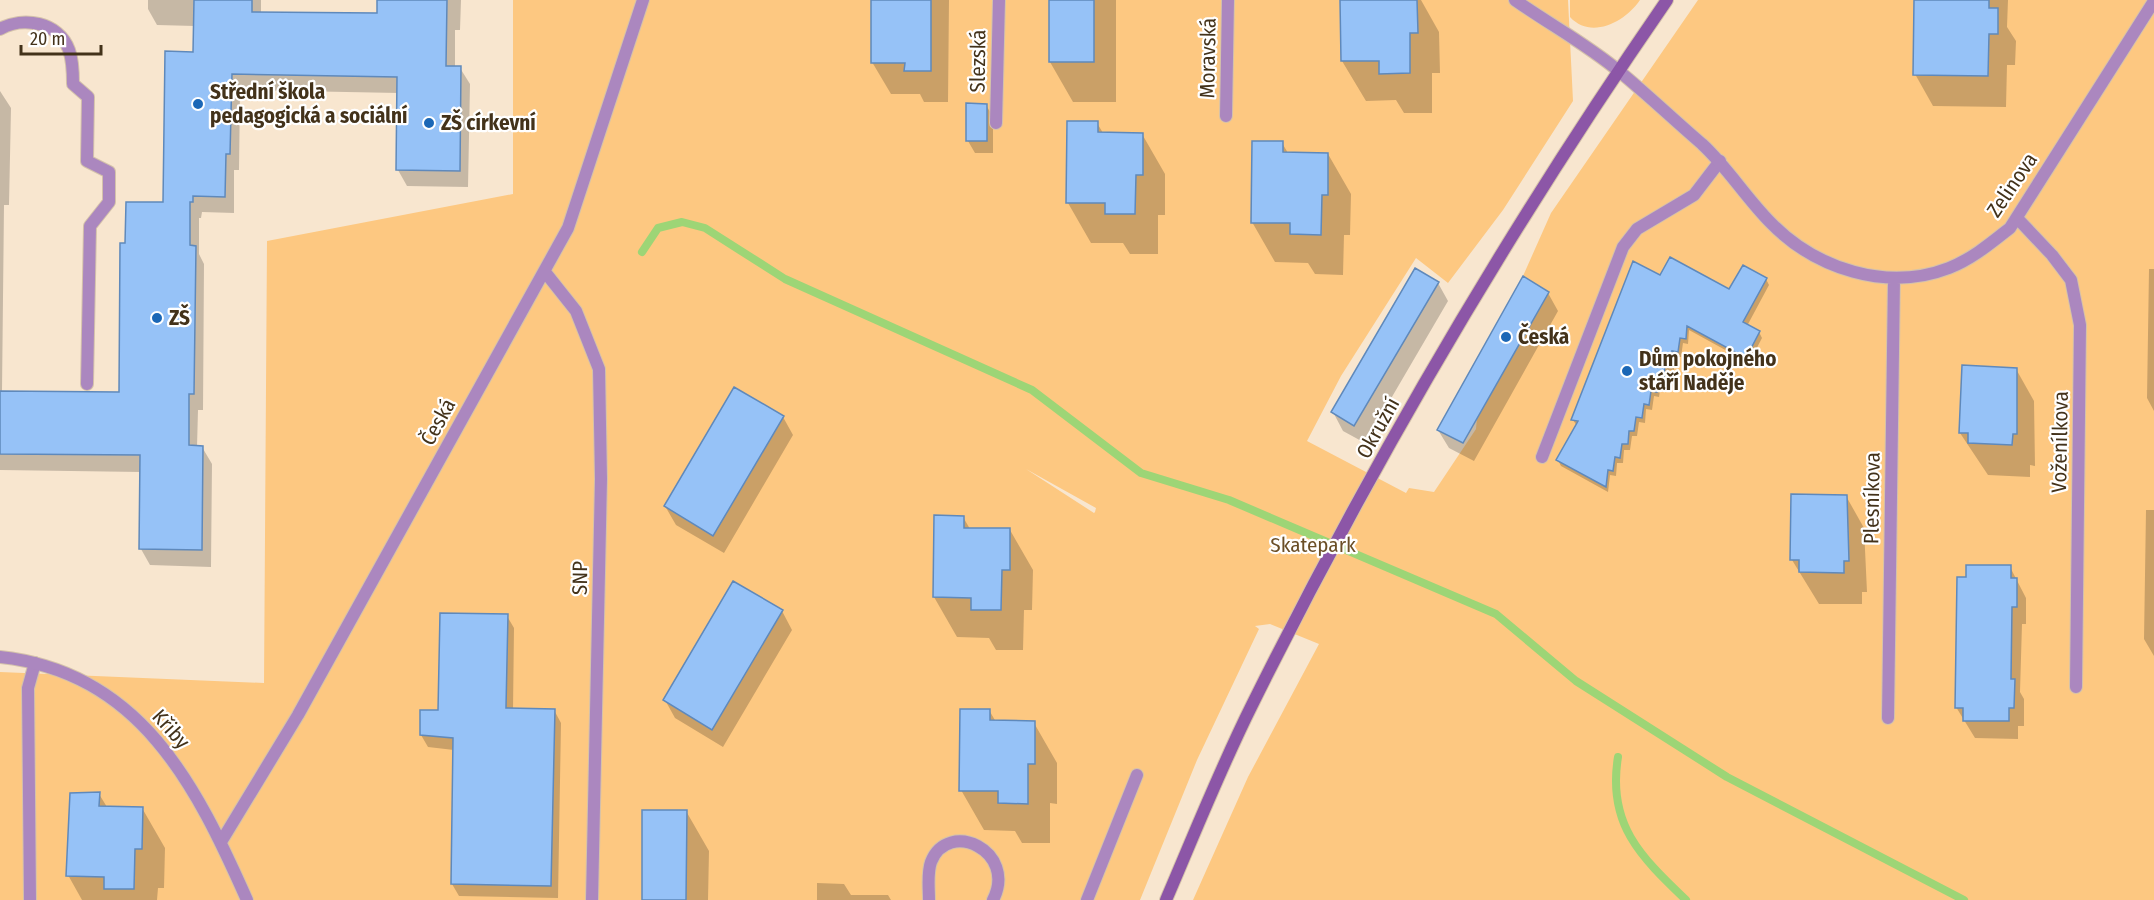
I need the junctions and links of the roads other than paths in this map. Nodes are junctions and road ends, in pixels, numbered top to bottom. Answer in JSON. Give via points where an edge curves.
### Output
{"nodes":[{"id":1,"x":643,"y":0,"type":"edge"},
{"id":2,"x":999,"y":0,"type":"edge"},
{"id":3,"x":1228,"y":0,"type":"edge"},
{"id":4,"x":1515,"y":0,"type":"edge"},
{"id":5,"x":1667,"y":0,"type":"edge"},
{"id":6,"x":2154,"y":1,"type":"edge"},
{"id":7,"x":0,"y":29,"type":"edge"},
{"id":8,"x":1618,"y":70,"type":"junction"},
{"id":9,"x":1226,"y":116,"type":"dead end"},
{"id":10,"x":996,"y":123,"type":"dead end"},
{"id":11,"x":1720,"y":161,"type":"junction"},
{"id":12,"x":2017,"y":218,"type":"junction"},
{"id":13,"x":545,"y":272,"type":"junction"},
{"id":14,"x":1894,"y":278,"type":"junction"},
{"id":15,"x":87,"y":384,"type":"dead end"},
{"id":16,"x":1542,"y":457,"type":"dead end"},
{"id":17,"x":0,"y":657,"type":"edge"},
{"id":18,"x":35,"y":663,"type":"junction"},
{"id":19,"x":2076,"y":687,"type":"dead end"},
{"id":20,"x":1888,"y":718,"type":"dead end"},
{"id":21,"x":1137,"y":776,"type":"dead end"},
{"id":22,"x":221,"y":842,"type":"junction"},
{"id":23,"x":30,"y":900,"type":"edge"},
{"id":24,"x":248,"y":900,"type":"edge"},
{"id":25,"x":592,"y":900,"type":"edge"},
{"id":26,"x":929,"y":900,"type":"edge"},
{"id":27,"x":993,"y":900,"type":"edge"},
{"id":28,"x":1087,"y":900,"type":"edge"},
{"id":29,"x":1166,"y":900,"type":"edge"}],
"edges":[{"from":1,"to":13,"type":"street","name":"Česká","via":[[567,228]]},
{"from":2,"to":10,"type":"street","name":"Slezská"},
{"from":3,"to":9,"type":"street","name":"Moravská"},
{"from":4,"to":8,"type":"street"},
{"from":5,"to":8,"type":"street","name":"Okružní"},
{"from":6,"to":12,"type":"street","name":"Zelinova"},
{"from":7,"to":15,"type":"street","via":[[10,23],[28,21],[49,28],[66,44],[72,59],[73,84],[88,97],[87,161],[108,172],[109,202],[90,226]]},
{"from":8,"to":11,"type":"street","name":"Zelinova"},
{"from":8,"to":29,"type":"street","name":"Okružní","via":[[1489,273],[1385,453],[1262,685]]},
{"from":11,"to":14,"type":"street","name":"Zelinova","via":[[1769,221],[1800,248],[1821,261],[1853,272]]},
{"from":11,"to":16,"type":"street","via":[[1694,195],[1637,229],[1623,247]]},
{"from":12,"to":14,"type":"street","name":"Zelinova","via":[[1995,240],[1956,265],[1924,275]]},
{"from":12,"to":19,"type":"street","name":"Voženílkova","via":[[2071,280],[2080,325]]},
{"from":13,"to":22,"type":"street","name":"Česká","via":[[298,715]]},
{"from":13,"to":25,"type":"street","name":"SNP","via":[[576,311],[599,369],[602,446]]},
{"from":14,"to":20,"type":"street","name":"Plesníkova"},
{"from":17,"to":18,"type":"street","name":"Křiby"},
{"from":18,"to":22,"type":"street","name":"Křiby","via":[[83,680],[132,714],[175,761]]},
{"from":18,"to":23,"type":"street","via":[[28,688]]},
{"from":21,"to":28,"type":"street"},
{"from":22,"to":24,"type":"street","name":"Křiby"},
{"from":26,"to":27,"type":"street","via":[[933,857],[944,847],[961,842],[977,845],[993,860],[999,878]]}]}
